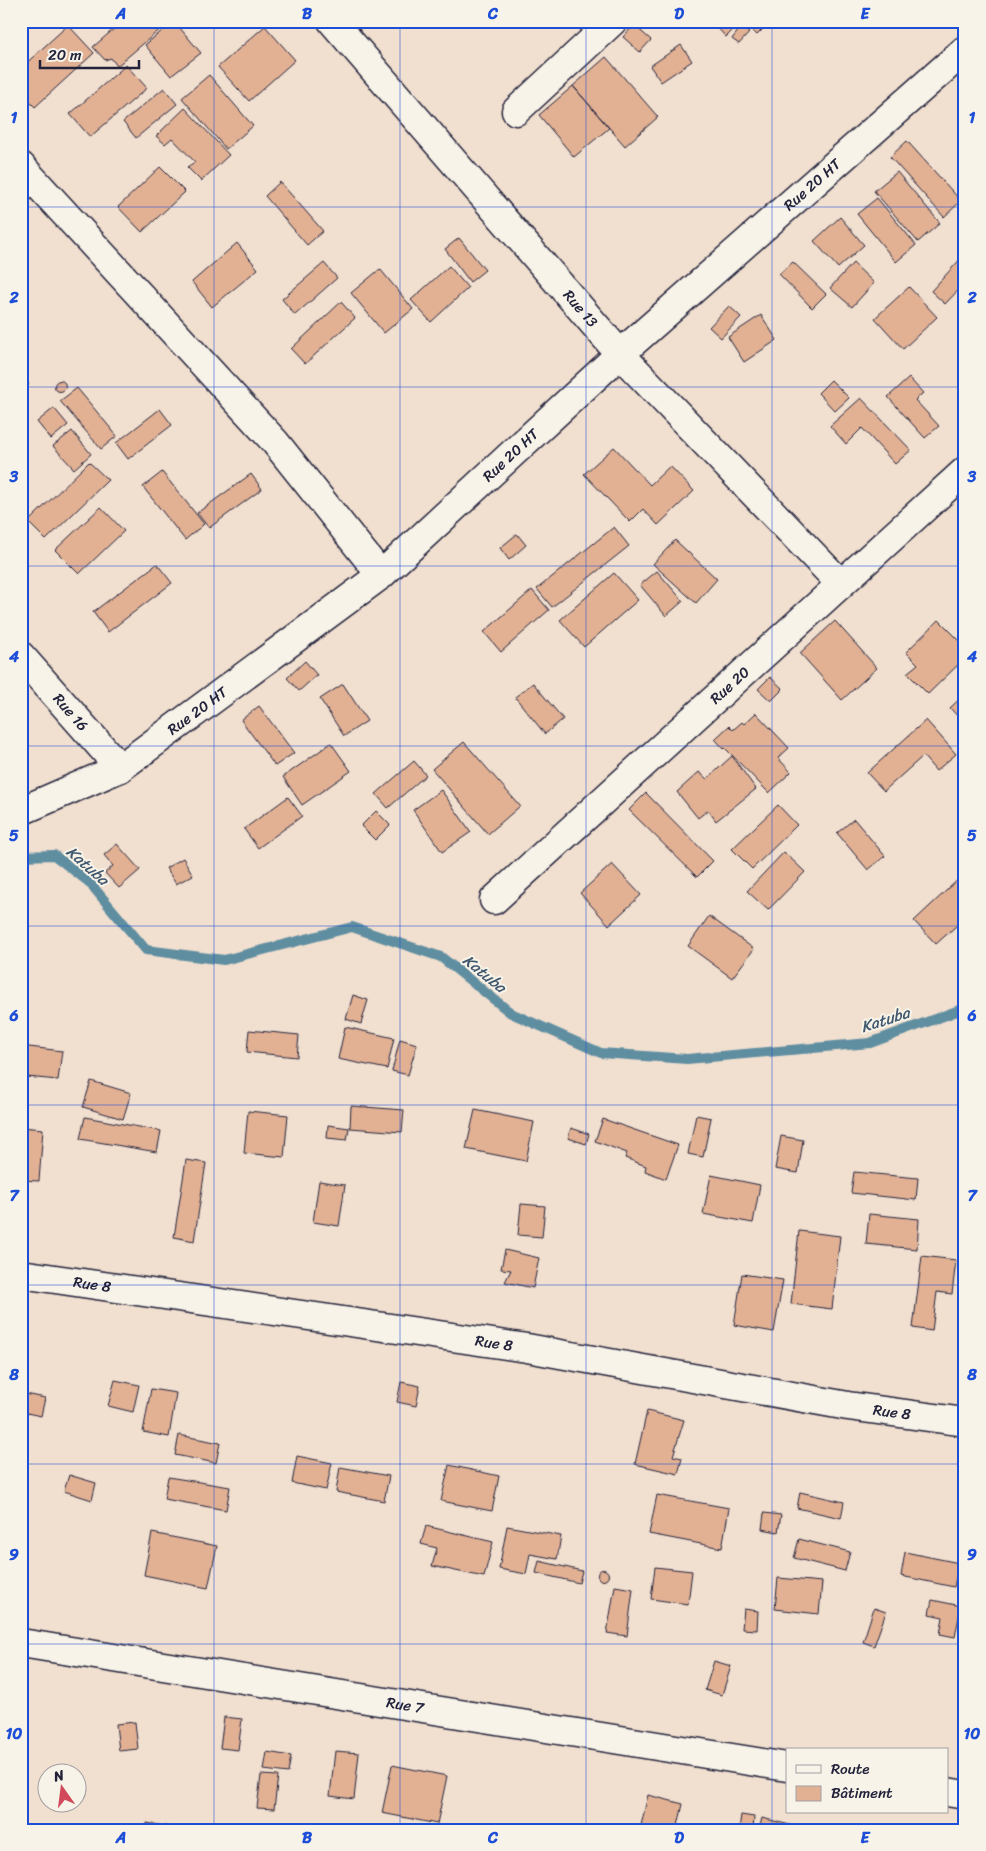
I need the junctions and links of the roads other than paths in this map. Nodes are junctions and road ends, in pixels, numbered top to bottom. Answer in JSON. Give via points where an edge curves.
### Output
{"nodes":[{"id":1,"x":332,"y":21,"type":"edge"},
{"id":2,"x":613,"y":21,"type":"edge"},
{"id":3,"x":965,"y":50,"type":"edge"},
{"id":4,"x":516,"y":111,"type":"dead end"},
{"id":5,"x":21,"y":166,"type":"edge"},
{"id":6,"x":620,"y":354,"type":"junction"},
{"id":7,"x":965,"y":471,"type":"edge"},
{"id":8,"x":380,"y":575,"type":"junction"},
{"id":9,"x":841,"y":584,"type":"junction"},
{"id":10,"x":21,"y":656,"type":"edge"},
{"id":11,"x":120,"y":768,"type":"junction"},
{"id":12,"x":21,"y":811,"type":"edge"},
{"id":13,"x":494,"y":900,"type":"dead end"},
{"id":14,"x":21,"y":1274,"type":"edge"},
{"id":15,"x":965,"y":1422,"type":"edge"},
{"id":16,"x":21,"y":1644,"type":"edge"},
{"id":17,"x":786,"y":1766,"type":"edge"},
{"id":18,"x":948,"y":1792,"type":"edge"},
{"id":19,"x":965,"y":1795,"type":"edge"}],
"edges":[{"from":1,"to":6,"type":"street","name":"Rue 13"},
{"from":2,"to":4,"type":"street"},
{"from":3,"to":6,"type":"street","name":"Rue 20 HT"},
{"from":5,"to":8,"type":"street","via":[[275,442]]},
{"from":6,"to":8,"type":"street","name":"Rue 20 HT"},
{"from":6,"to":9,"type":"street","name":"Rue 13"},
{"from":7,"to":9,"type":"street","name":"Rue 20"},
{"from":8,"to":11,"type":"street","name":"Rue 20 HT"},
{"from":9,"to":13,"type":"street","name":"Rue 20"},
{"from":10,"to":11,"type":"street","name":"Rue 16"},
{"from":11,"to":12,"type":"street","name":"Rue 20 HT"},
{"from":14,"to":15,"type":"street","name":"Rue 8","via":[[527,1348],[848,1406]]},
{"from":16,"to":17,"type":"street","name":"Rue 7"},
{"from":18,"to":19,"type":"street"}]}
